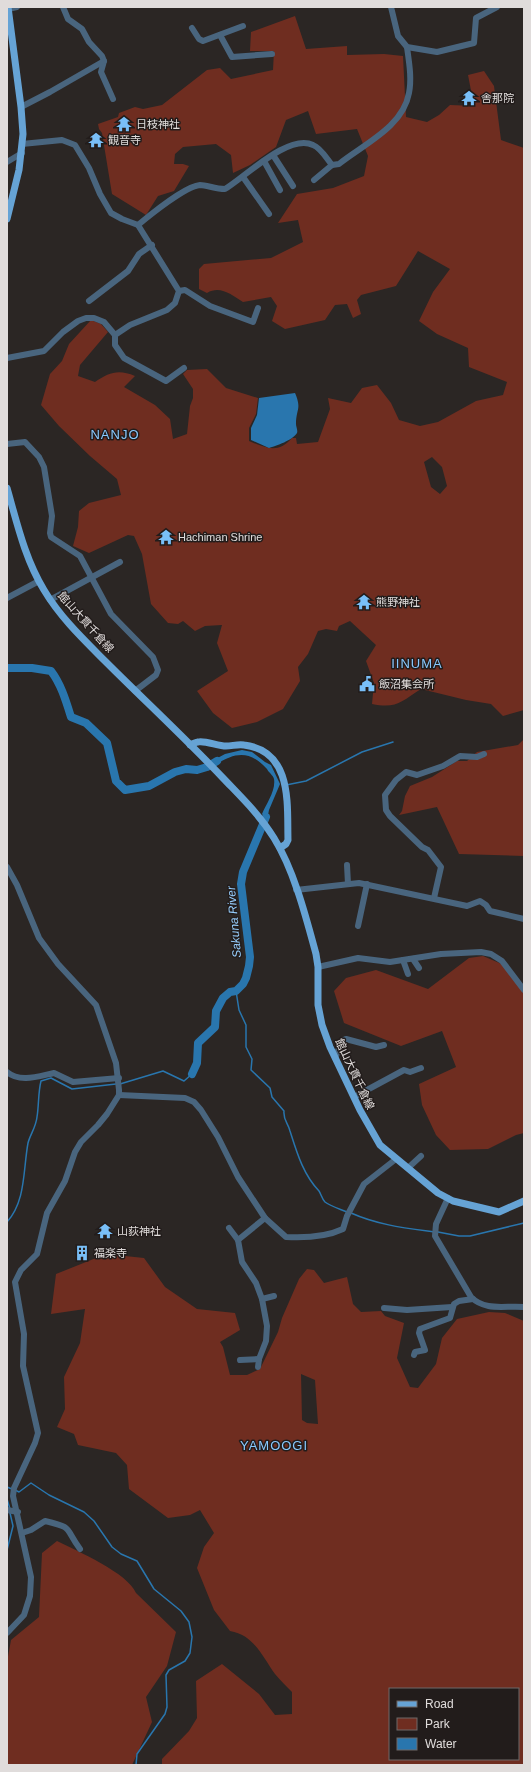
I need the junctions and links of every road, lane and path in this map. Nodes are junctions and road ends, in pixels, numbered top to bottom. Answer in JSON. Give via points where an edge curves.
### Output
{"nodes":[{"id":1,"x":17,"y":7,"type":"edge"},
{"id":2,"x":63,"y":7,"type":"edge"},
{"id":3,"x":391,"y":7,"type":"edge"},
{"id":4,"x":497,"y":7,"type":"edge"},
{"id":5,"x":8,"y":8,"type":"edge"},
{"id":6,"x":243,"y":26,"type":"dead end"},
{"id":7,"x":192,"y":28,"type":"dead end"},
{"id":8,"x":220,"y":35,"type":"junction"},
{"id":9,"x":407,"y":47,"type":"junction"},
{"id":10,"x":272,"y":54,"type":"dead end"},
{"id":11,"x":104,"y":61,"type":"junction"},
{"id":12,"x":113,"y":98,"type":"dead end"},
{"id":13,"x":21,"y":107,"type":"junction"},
{"id":14,"x":22,"y":144,"type":"junction"},
{"id":15,"x":22,"y":153,"type":"junction"},
{"id":16,"x":273,"y":155,"type":"junction"},
{"id":17,"x":264,"y":160,"type":"junction"},
{"id":18,"x":7,"y":162,"type":"edge"},
{"id":19,"x":332,"y":165,"type":"junction"},
{"id":20,"x":243,"y":177,"type":"junction"},
{"id":21,"x":314,"y":180,"type":"dead end"},
{"id":22,"x":293,"y":186,"type":"dead end"},
{"id":23,"x":280,"y":190,"type":"dead end"},
{"id":24,"x":269,"y":214,"type":"dead end"},
{"id":25,"x":7,"y":217,"type":"edge"},
{"id":26,"x":138,"y":225,"type":"junction"},
{"id":27,"x":152,"y":246,"type":"junction"},
{"id":28,"x":179,"y":291,"type":"junction"},
{"id":29,"x":89,"y":301,"type":"dead end"},
{"id":30,"x":258,"y":308,"type":"dead end"},
{"id":31,"x":115,"y":335,"type":"junction"},
{"id":32,"x":7,"y":358,"type":"edge"},
{"id":33,"x":184,"y":368,"type":"dead end"},
{"id":34,"x":7,"y":444,"type":"edge"},
{"id":35,"x":7,"y":488,"type":"edge"},
{"id":36,"x":120,"y":562,"type":"dead end"},
{"id":37,"x":92,"y":578,"type":"junction"},
{"id":38,"x":39,"y":581,"type":"junction"},
{"id":39,"x":7,"y":598,"type":"edge"},
{"id":40,"x":50,"y":600,"type":"junction"},
{"id":41,"x":136,"y":691,"type":"junction"},
{"id":42,"x":190,"y":745,"type":"junction"},
{"id":43,"x":484,"y":754,"type":"dead end"},
{"id":44,"x":280,"y":848,"type":"junction"},
{"id":45,"x":347,"y":865,"type":"dead end"},
{"id":46,"x":7,"y":867,"type":"edge"},
{"id":47,"x":348,"y":884,"type":"junction"},
{"id":48,"x":367,"y":884,"type":"junction"},
{"id":49,"x":296,"y":890,"type":"junction"},
{"id":50,"x":434,"y":898,"type":"junction"},
{"id":51,"x":524,"y":919,"type":"edge"},
{"id":52,"x":358,"y":926,"type":"dead end"},
{"id":53,"x":413,"y":959,"type":"junction"},
{"id":54,"x":403,"y":960,"type":"junction"},
{"id":55,"x":318,"y":967,"type":"junction"},
{"id":56,"x":419,"y":968,"type":"dead end"},
{"id":57,"x":408,"y":974,"type":"dead end"},
{"id":58,"x":524,"y":990,"type":"edge"},
{"id":59,"x":384,"y":1045,"type":"dead end"},
{"id":60,"x":335,"y":1058,"type":"junction"},
{"id":61,"x":421,"y":1068,"type":"dead end"},
{"id":62,"x":7,"y":1072,"type":"edge"},
{"id":63,"x":119,"y":1080,"type":"junction"},
{"id":64,"x":119,"y":1093,"type":"junction"},
{"id":65,"x":354,"y":1097,"type":"junction"},
{"id":66,"x":421,"y":1156,"type":"dead end"},
{"id":67,"x":396,"y":1159,"type":"junction"},
{"id":68,"x":408,"y":1168,"type":"junction"},
{"id":69,"x":448,"y":1198,"type":"junction"},
{"id":70,"x":524,"y":1201,"type":"edge"},
{"id":71,"x":265,"y":1218,"type":"junction"},
{"id":72,"x":229,"y":1228,"type":"dead end"},
{"id":73,"x":238,"y":1240,"type":"junction"},
{"id":74,"x":274,"y":1296,"type":"dead end"},
{"id":75,"x":262,"y":1299,"type":"junction"},
{"id":76,"x":473,"y":1299,"type":"junction"},
{"id":77,"x":452,"y":1307,"type":"junction"},
{"id":78,"x":524,"y":1307,"type":"edge"},
{"id":79,"x":384,"y":1308,"type":"dead end"},
{"id":80,"x":414,"y":1355,"type":"dead end"},
{"id":81,"x":259,"y":1359,"type":"junction"},
{"id":82,"x":240,"y":1360,"type":"dead end"},
{"id":83,"x":258,"y":1367,"type":"dead end"},
{"id":84,"x":11,"y":1511,"type":"edge"},
{"id":85,"x":22,"y":1533,"type":"junction"},
{"id":86,"x":80,"y":1549,"type":"dead end"},
{"id":87,"x":7,"y":1633,"type":"edge"}],
"edges":[{"from":1,"to":5,"type":"street"},
{"from":2,"to":11,"type":"street","via":[[68,19],[82,28]]},
{"from":3,"to":9,"type":"street","via":[[398,36]]},
{"from":4,"to":9,"type":"street","via":[[476,18],[474,43],[437,52]]},
{"from":5,"to":13,"type":"main road"},
{"from":6,"to":8,"type":"street"},
{"from":7,"to":8,"type":"street","via":[[200,41]]},
{"from":8,"to":10,"type":"street","via":[[232,57]]},
{"from":9,"to":19,"type":"street","via":[[410,93],[400,116],[386,130],[339,164]]},
{"from":11,"to":12,"type":"street","via":[[101,72]]},
{"from":11,"to":13,"type":"street"},
{"from":13,"to":14,"type":"main road"},
{"from":14,"to":15,"type":"main road"},
{"from":14,"to":26,"type":"street","via":[[62,140],[75,145],[111,213]]},
{"from":15,"to":18,"type":"street"},
{"from":15,"to":25,"type":"main road"},
{"from":16,"to":17,"type":"street"},
{"from":16,"to":19,"type":"street","via":[[296,144],[312,144]]},
{"from":16,"to":22,"type":"street"},
{"from":17,"to":20,"type":"street"},
{"from":17,"to":23,"type":"street"},
{"from":19,"to":21,"type":"street"},
{"from":20,"to":24,"type":"street"},
{"from":20,"to":26,"type":"street","via":[[225,189],[201,185],[194,187],[161,206]]},
{"from":26,"to":27,"type":"street"},
{"from":27,"to":28,"type":"street"},
{"from":27,"to":29,"type":"street","via":[[139,254],[128,271]]},
{"from":28,"to":30,"type":"street","via":[[185,290],[210,306],[253,322]]},
{"from":28,"to":31,"type":"street","via":[[175,303],[167,310],[130,325]]},
{"from":31,"to":32,"type":"street","via":[[104,322],[86,318],[63,332],[44,351]]},
{"from":31,"to":33,"type":"street","via":[[115,345],[124,358],[166,381]]},
{"from":34,"to":37,"type":"street","via":[[26,442],[39,457],[44,467],[50,500],[51,537],[80,556]]},
{"from":35,"to":38,"type":"main road","name":"館山大貫千倉線","via":[[22,539]]},
{"from":36,"to":37,"type":"street"},
{"from":37,"to":40,"type":"street"},
{"from":37,"to":41,"type":"street","via":[[111,614],[157,664],[156,674]]},
{"from":38,"to":39,"type":"street"},
{"from":38,"to":40,"type":"main road","name":"館山大貫千倉線"},
{"from":40,"to":41,"type":"main road","name":"館山大貫千倉線","via":[[84,640]]},
{"from":41,"to":42,"type":"main road","name":"館山大貫千倉線"},
{"from":42,"to":44,"type":"main road","name":"館山大貫千倉線","via":[[258,816]]},
{"from":42,"to":44,"type":"main road","via":[[200,741],[214,745],[244,745],[272,758],[286,785],[288,840]]},
{"from":43,"to":50,"type":"street","via":[[474,757],[460,756],[443,766],[417,775],[406,772],[385,795],[386,810],[390,816],[428,850],[441,867]]},
{"from":44,"to":49,"type":"main road","name":"館山大貫千倉線"},
{"from":45,"to":47,"type":"street"},
{"from":46,"to":63,"type":"street","via":[[39,938],[68,976],[96,1005],[116,1063]]},
{"from":47,"to":48,"type":"street"},
{"from":47,"to":49,"type":"street"},
{"from":48,"to":50,"type":"street"},
{"from":48,"to":52,"type":"street"},
{"from":49,"to":55,"type":"main road","name":"館山大貫千倉線"},
{"from":50,"to":51,"type":"street","via":[[467,906],[480,901],[490,911]]},
{"from":53,"to":54,"type":"street"},
{"from":53,"to":56,"type":"street"},
{"from":53,"to":58,"type":"street","via":[[441,954],[486,952],[502,961]]},
{"from":54,"to":55,"type":"street","via":[[390,962],[358,958]]},
{"from":54,"to":57,"type":"street"},
{"from":55,"to":60,"type":"main road","name":"館山大貫千倉線","via":[[319,1012]]},
{"from":59,"to":60,"type":"street","via":[[376,1047],[346,1039],[342,1041]]},
{"from":60,"to":65,"type":"main road","name":"館山大貫千倉線"},
{"from":61,"to":65,"type":"street","via":[[410,1072],[404,1070]]},
{"from":62,"to":63,"type":"street","via":[[11,1076],[34,1078],[54,1073],[73,1082]]},
{"from":63,"to":64,"type":"street"},
{"from":64,"to":71,"type":"street","via":[[186,1098],[194,1102],[216,1133],[238,1177]]},
{"from":64,"to":84,"type":"street","via":[[98,1125],[75,1152],[65,1181],[45,1218],[39,1248],[33,1259],[21,1270],[16,1282],[24,1334],[23,1366],[38,1433],[14,1488]]},
{"from":65,"to":67,"type":"main road","name":"館山大貫千倉線","via":[[375,1139],[384,1151]]},
{"from":66,"to":68,"type":"street"},
{"from":67,"to":68,"type":"main road","name":"館山大貫千倉線"},
{"from":67,"to":71,"type":"street","via":[[364,1184],[343,1229],[335,1233],[301,1238],[286,1237]]},
{"from":68,"to":69,"type":"main road","name":"館山大貫千倉線"},
{"from":69,"to":70,"type":"main road","name":"館山大貫千倉線","via":[[499,1212]]},
{"from":69,"to":76,"type":"street","via":[[437,1219],[435,1236]]},
{"from":71,"to":73,"type":"street"},
{"from":72,"to":73,"type":"street"},
{"from":73,"to":75,"type":"street","via":[[242,1262],[256,1283]]},
{"from":74,"to":75,"type":"street"},
{"from":75,"to":81,"type":"street","via":[[267,1326],[266,1341]]},
{"from":76,"to":77,"type":"street","via":[[459,1301]]},
{"from":76,"to":78,"type":"street","via":[[493,1307]]},
{"from":77,"to":79,"type":"street","via":[[407,1310]]},
{"from":77,"to":80,"type":"street","via":[[450,1318],[420,1329],[425,1350],[415,1352]]},
{"from":81,"to":82,"type":"street"},
{"from":81,"to":83,"type":"street"},
{"from":84,"to":85,"type":"street"},
{"from":85,"to":86,"type":"street","via":[[45,1521],[65,1526]]},
{"from":85,"to":87,"type":"street","via":[[31,1577],[30,1596],[24,1615]]}]}
